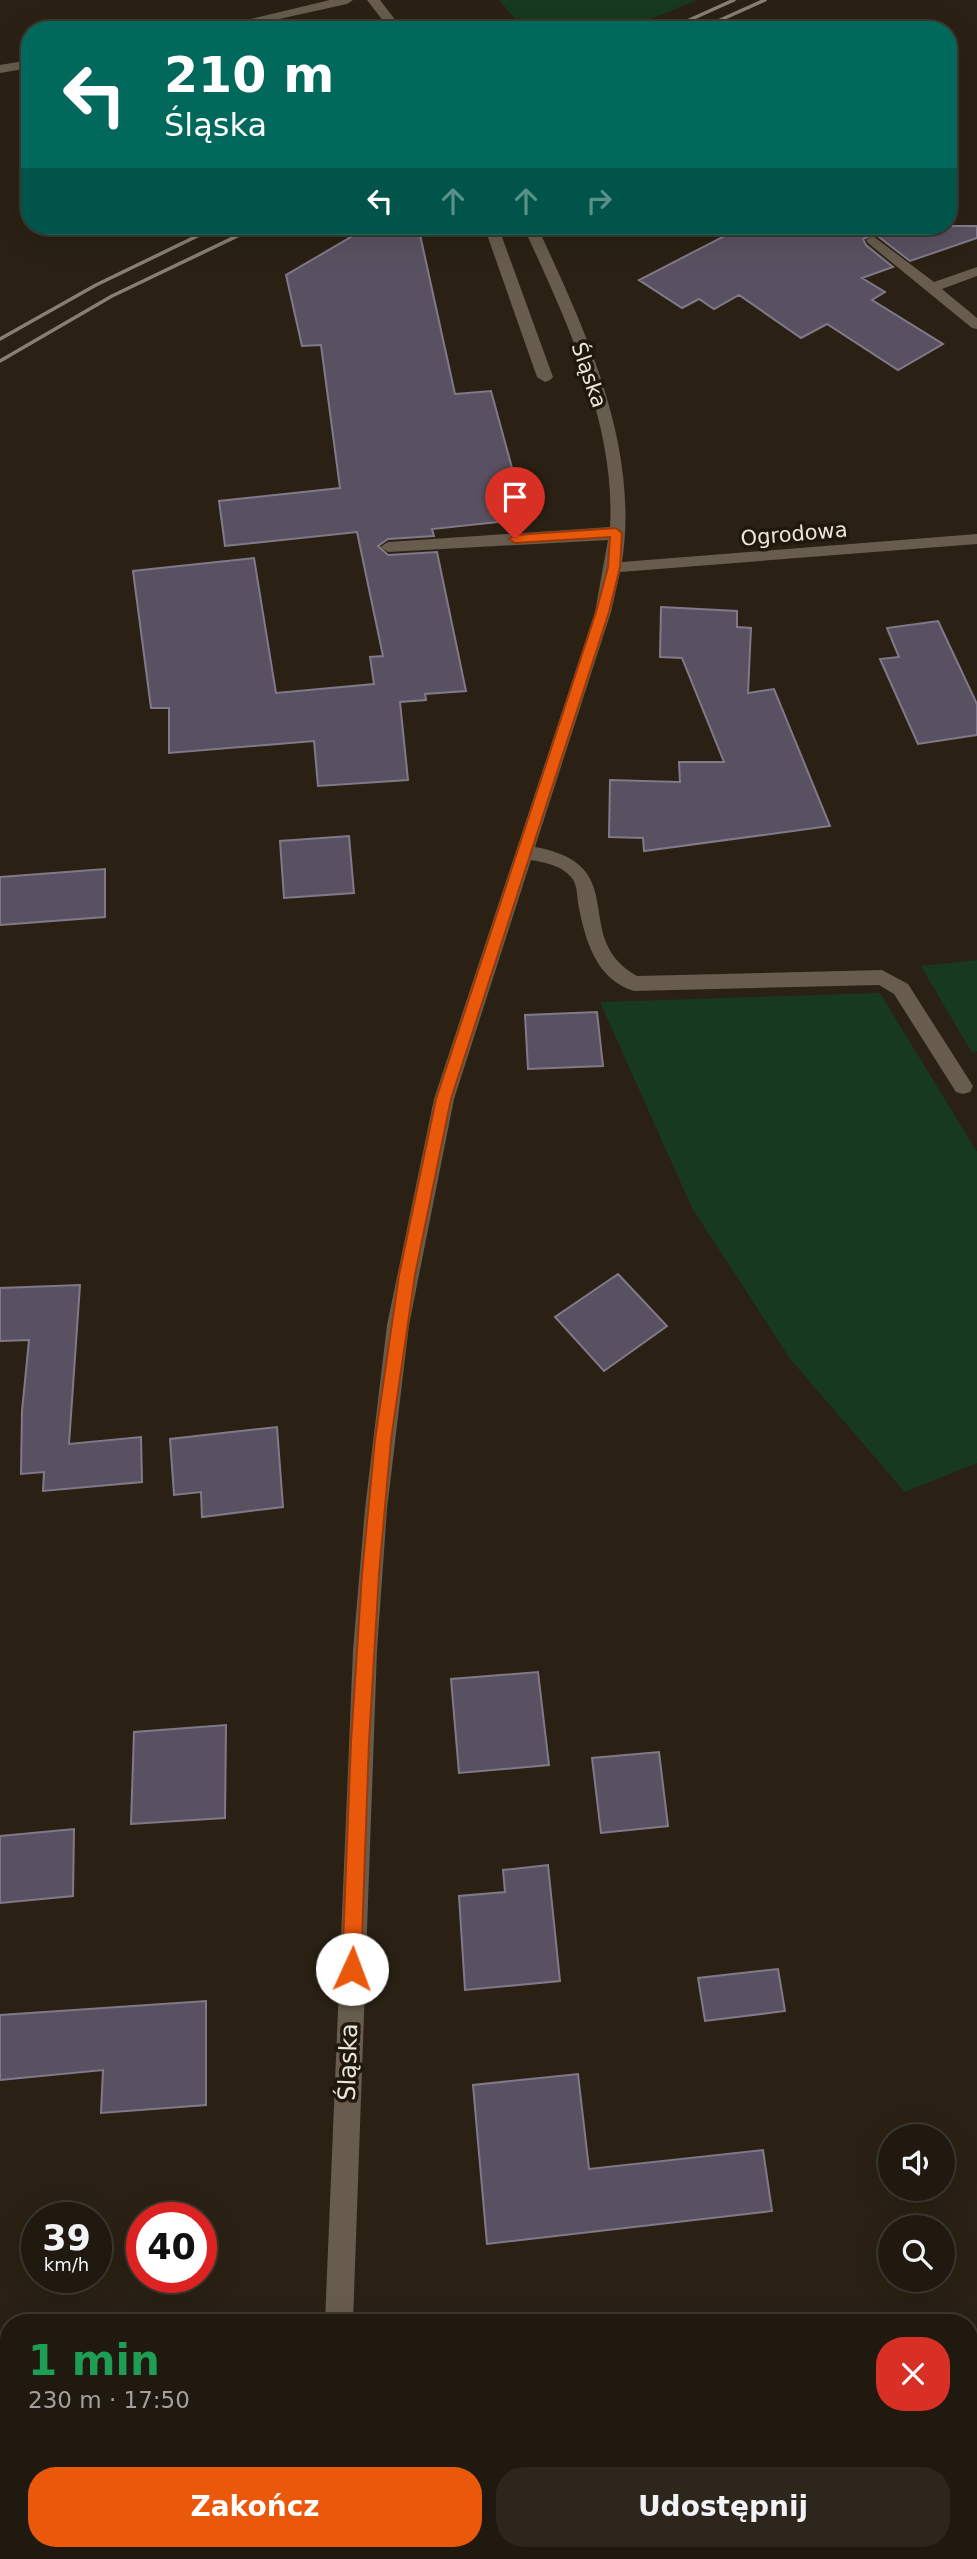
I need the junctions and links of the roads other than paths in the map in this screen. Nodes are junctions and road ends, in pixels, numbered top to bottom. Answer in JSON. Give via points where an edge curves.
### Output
{"nodes":[{"id":1,"x":347,"y":0,"type":"edge"},
{"id":2,"x":373,"y":0,"type":"edge"},
{"id":3,"x":252,"y":21,"type":"edge"},
{"id":4,"x":390,"y":21,"type":"edge"},
{"id":5,"x":21,"y":66,"type":"edge"},
{"id":6,"x":0,"y":69,"type":"edge"},
{"id":7,"x":494,"y":235,"type":"edge"},
{"id":8,"x":534,"y":235,"type":"edge"},
{"id":9,"x":873,"y":240,"type":"dead end"},
{"id":10,"x":977,"y":271,"type":"edge"},
{"id":11,"x":932,"y":288,"type":"junction"},
{"id":12,"x":977,"y":325,"type":"edge"},
{"id":13,"x":545,"y":377,"type":"dead end"},
{"id":14,"x":616,"y":533,"type":"junction"},
{"id":15,"x":977,"y":539,"type":"edge"},
{"id":16,"x":388,"y":547,"type":"dead end"},
{"id":17,"x":614,"y":567,"type":"junction"},
{"id":18,"x":524,"y":852,"type":"junction"},
{"id":19,"x":963,"y":1086,"type":"dead end"},
{"id":20,"x":339,"y":2314,"type":"edge"}],
"edges":[{"from":1,"to":3,"type":"street"},
{"from":2,"to":4,"type":"street"},
{"from":5,"to":6,"type":"street"},
{"from":7,"to":13,"type":"street","name":"Śląska"},
{"from":8,"to":14,"type":"street","name":"Śląska","via":[[605,422],[618,494]]},
{"from":9,"to":11,"type":"street"},
{"from":10,"to":11,"type":"street"},
{"from":11,"to":12,"type":"street"},
{"from":14,"to":16,"type":"street"},
{"from":14,"to":17,"type":"street","name":"Śląska"},
{"from":15,"to":17,"type":"street","name":"Ogrodowa"},
{"from":17,"to":18,"type":"street","name":"Śląska"},
{"from":18,"to":19,"type":"street","via":[[568,862],[578,871],[600,954],[618,978],[634,984],[882,977],[901,989]]},
{"from":18,"to":20,"type":"street","name":"Śląska","via":[[444,1099],[407,1275],[386,1416],[360,1742]]}]}
